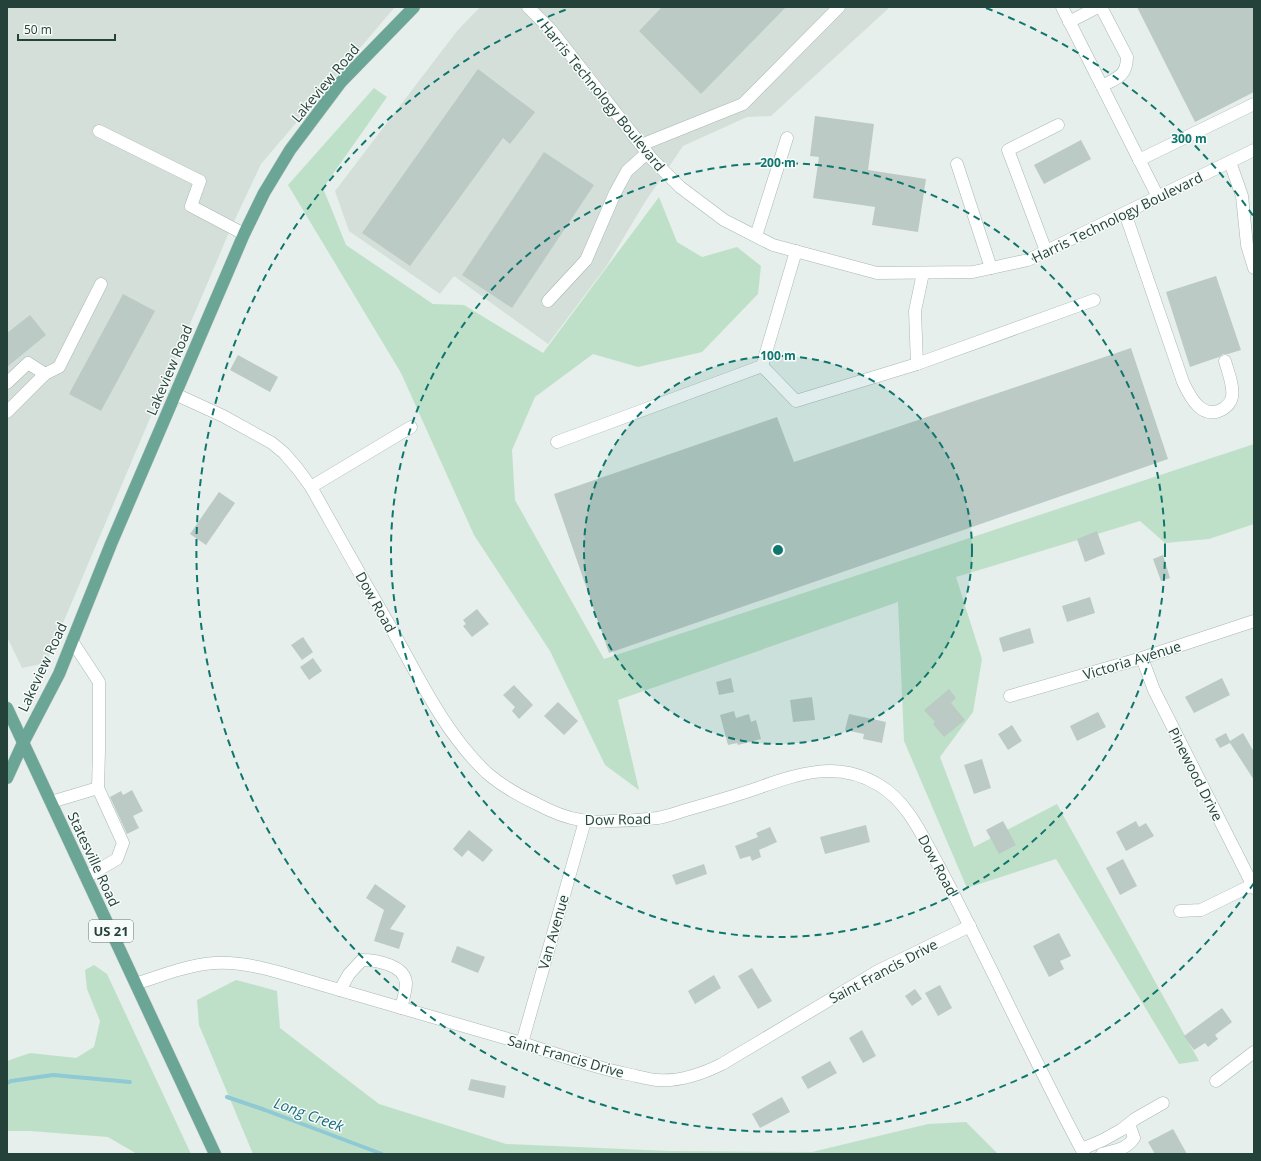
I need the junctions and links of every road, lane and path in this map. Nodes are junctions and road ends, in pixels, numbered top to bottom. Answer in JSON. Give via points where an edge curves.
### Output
{"nodes":[{"id":1,"x":414,"y":7,"type":"edge"},
{"id":2,"x":528,"y":7,"type":"edge"},
{"id":3,"x":839,"y":7,"type":"edge"},
{"id":4,"x":1062,"y":7,"type":"edge"},
{"id":5,"x":1100,"y":7,"type":"edge"},
{"id":6,"x":1069,"y":22,"type":"junction"},
{"id":7,"x":1102,"y":86,"type":"junction"},
{"id":8,"x":1254,"y":104,"type":"edge"},
{"id":9,"x":1058,"y":125,"type":"dead end"},
{"id":10,"x":99,"y":131,"type":"dead end"},
{"id":11,"x":788,"y":138,"type":"dead end"},
{"id":12,"x":644,"y":149,"type":"junction"},
{"id":13,"x":1254,"y":150,"type":"edge"},
{"id":14,"x":1139,"y":160,"type":"junction"},
{"id":15,"x":1230,"y":162,"type":"junction"},
{"id":16,"x":957,"y":164,"type":"dead end"},
{"id":17,"x":1158,"y":197,"type":"junction"},
{"id":18,"x":1125,"y":213,"type":"junction"},
{"id":19,"x":244,"y":234,"type":"junction"},
{"id":20,"x":756,"y":236,"type":"junction"},
{"id":21,"x":796,"y":251,"type":"junction"},
{"id":22,"x":1046,"y":251,"type":"junction"},
{"id":23,"x":991,"y":268,"type":"junction"},
{"id":24,"x":1254,"y":268,"type":"edge"},
{"id":25,"x":923,"y":273,"type":"junction"},
{"id":26,"x":101,"y":284,"type":"dead end"},
{"id":27,"x":1094,"y":300,"type":"dead end"},
{"id":28,"x":548,"y":301,"type":"dead end"},
{"id":29,"x":1225,"y":361,"type":"dead end"},
{"id":30,"x":918,"y":364,"type":"junction"},
{"id":31,"x":762,"y":366,"type":"junction"},
{"id":32,"x":45,"y":374,"type":"junction"},
{"id":33,"x":7,"y":384,"type":"edge"},
{"id":34,"x":175,"y":394,"type":"junction"},
{"id":35,"x":7,"y":412,"type":"edge"},
{"id":36,"x":411,"y":427,"type":"dead end"},
{"id":37,"x":557,"y":442,"type":"dead end"},
{"id":38,"x":311,"y":487,"type":"junction"},
{"id":39,"x":1254,"y":621,"type":"edge"},
{"id":40,"x":72,"y":641,"type":"junction"},
{"id":41,"x":1142,"y":658,"type":"junction"},
{"id":42,"x":1010,"y":696,"type":"dead end"},
{"id":43,"x":7,"y":708,"type":"edge"},
{"id":44,"x":23,"y":743,"type":"junction"},
{"id":45,"x":7,"y":778,"type":"edge"},
{"id":46,"x":98,"y":788,"type":"junction"},
{"id":47,"x":51,"y":802,"type":"junction"},
{"id":48,"x":585,"y":821,"type":"junction"},
{"id":49,"x":86,"y":877,"type":"junction"},
{"id":50,"x":1253,"y":887,"type":"edge"},
{"id":51,"x":1180,"y":911,"type":"dead end"},
{"id":52,"x":970,"y":926,"type":"junction"},
{"id":53,"x":136,"y":984,"type":"junction"},
{"id":54,"x":340,"y":990,"type":"junction"},
{"id":55,"x":401,"y":1008,"type":"junction"},
{"id":56,"x":522,"y":1044,"type":"junction"},
{"id":57,"x":1254,"y":1052,"type":"edge"},
{"id":58,"x":1216,"y":1081,"type":"dead end"},
{"id":59,"x":1163,"y":1103,"type":"dead end"},
{"id":60,"x":1129,"y":1124,"type":"junction"},
{"id":61,"x":1083,"y":1152,"type":"edge"},
{"id":62,"x":215,"y":1154,"type":"edge"},
{"id":63,"x":1102,"y":1154,"type":"edge"}],
"edges":[{"from":1,"to":19,"type":"main road","name":"Lakeview Road","via":[[341,82],[290,150],[264,192]]},
{"from":2,"to":12,"type":"street","name":"Harris Technology Boulevard","via":[[551,30]]},
{"from":3,"to":12,"type":"street","via":[[743,104]]},
{"from":4,"to":6,"type":"street"},
{"from":5,"to":6,"type":"street"},
{"from":5,"to":7,"type":"street","via":[[1127,57],[1127,67],[1122,75]]},
{"from":6,"to":7,"type":"street"},
{"from":7,"to":14,"type":"street"},
{"from":8,"to":14,"type":"street"},
{"from":9,"to":22,"type":"street","via":[[1008,150]]},
{"from":10,"to":19,"type":"street","via":[[200,181],[191,206]]},
{"from":11,"to":20,"type":"street"},
{"from":12,"to":20,"type":"street","name":"Harris Technology Boulevard","via":[[680,187],[724,220]]},
{"from":12,"to":28,"type":"street","via":[[627,171],[615,193],[586,260]]},
{"from":13,"to":15,"type":"street","name":"Harris Technology Boulevard"},
{"from":14,"to":17,"type":"street"},
{"from":15,"to":17,"type":"street","name":"Harris Technology Boulevard"},
{"from":15,"to":24,"type":"street","via":[[1242,196],[1248,246]]},
{"from":16,"to":23,"type":"street"},
{"from":17,"to":18,"type":"street","name":"Harris Technology Boulevard"},
{"from":18,"to":22,"type":"street","name":"Harris Technology Boulevard"},
{"from":18,"to":29,"type":"street","via":[[1182,382],[1193,401],[1204,410],[1214,413],[1228,405],[1232,399]]},
{"from":19,"to":34,"type":"main road","name":"Lakeview Road"},
{"from":20,"to":21,"type":"street","name":"Harris Technology Boulevard","via":[[773,245]]},
{"from":21,"to":25,"type":"street","name":"Harris Technology Boulevard","via":[[877,273]]},
{"from":21,"to":31,"type":"street"},
{"from":22,"to":23,"type":"street","name":"Harris Technology Boulevard","via":[[1028,260]]},
{"from":23,"to":25,"type":"street","name":"Harris Technology Boulevard","via":[[973,272]]},
{"from":25,"to":30,"type":"street","via":[[915,311]]},
{"from":26,"to":32,"type":"street","via":[[59,367]]},
{"from":27,"to":30,"type":"street"},
{"from":30,"to":31,"type":"street","via":[[796,401]]},
{"from":31,"to":37,"type":"street"},
{"from":32,"to":33,"type":"street","via":[[28,363]]},
{"from":32,"to":35,"type":"street"},
{"from":34,"to":38,"type":"street","name":"Dow Road","via":[[223,416],[272,443],[284,453]]},
{"from":34,"to":40,"type":"main road","name":"Lakeview Road"},
{"from":36,"to":38,"type":"street"},
{"from":38,"to":48,"type":"street","name":"Dow Road","via":[[433,703],[470,756],[502,785],[524,798],[544,808]]},
{"from":39,"to":41,"type":"street","name":"Victoria Avenue"},
{"from":40,"to":44,"type":"main road","name":"Lakeview Road","via":[[59,674]]},
{"from":40,"to":46,"type":"street","via":[[99,682]]},
{"from":41,"to":42,"type":"street","name":"Victoria Avenue"},
{"from":41,"to":50,"type":"street","name":"Pinewood Drive","via":[[1154,690]]},
{"from":43,"to":44,"type":"main road","name":"Statesville Road","number":"US 21"},
{"from":44,"to":45,"type":"main road","name":"Lakeview Road"},
{"from":44,"to":47,"type":"main road","name":"Statesville Road","number":"US 21"},
{"from":46,"to":47,"type":"street"},
{"from":46,"to":49,"type":"street","via":[[122,843],[117,859]]},
{"from":47,"to":49,"type":"main road","name":"Statesville Road","number":"US 21"},
{"from":48,"to":52,"type":"street","name":"Dow Road","via":[[634,821],[661,817],[806,773],[822,770],[852,773],[879,785],[907,810]]},
{"from":48,"to":56,"type":"street","name":"Van Avenue"},
{"from":49,"to":53,"type":"main road","name":"Statesville Road","number":"US 21"},
{"from":50,"to":51,"type":"street","via":[[1201,910]]},
{"from":52,"to":56,"type":"street","name":"Saint Francis Drive","via":[[878,971],[722,1064],[689,1077],[673,1080],[643,1078]]},
{"from":52,"to":61,"type":"street","name":"Dow Road"},
{"from":53,"to":54,"type":"street","name":"Saint Francis Drive","via":[[176,970],[216,963],[257,968]]},
{"from":53,"to":62,"type":"main road","name":"Statesville Road","number":"US 21"},
{"from":54,"to":55,"type":"street","name":"Saint Francis Drive"},
{"from":54,"to":55,"type":"street","via":[[349,974],[362,960],[391,965],[400,971],[406,981]]},
{"from":55,"to":56,"type":"street","name":"Saint Francis Drive"},
{"from":57,"to":58,"type":"street"},
{"from":59,"to":60,"type":"street"},
{"from":60,"to":61,"type":"street"},
{"from":60,"to":63,"type":"street","via":[[1134,1138],[1129,1145]]}]}
